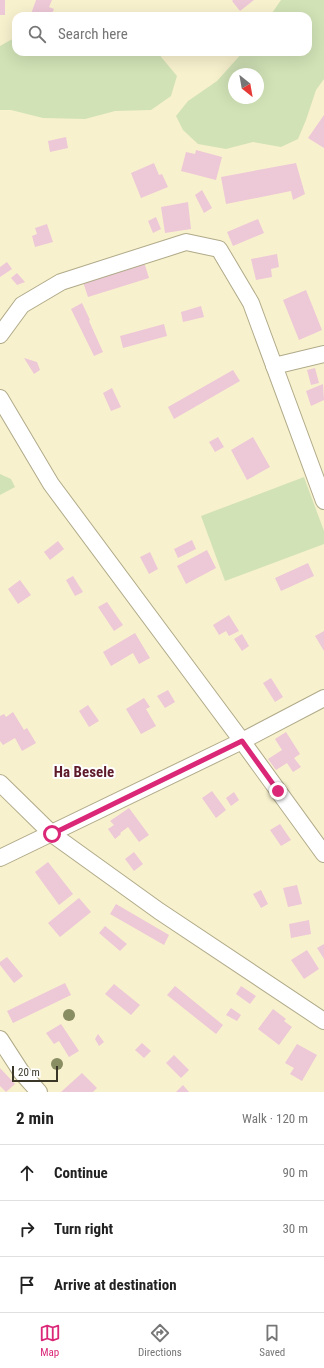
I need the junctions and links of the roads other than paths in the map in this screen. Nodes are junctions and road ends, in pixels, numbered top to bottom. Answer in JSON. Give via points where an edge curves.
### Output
{"nodes":[{"id":1,"x":0,"y":335,"type":"edge"},
{"id":2,"x":324,"y":354,"type":"edge"},
{"id":3,"x":274,"y":366,"type":"junction"},
{"id":4,"x":0,"y":398,"type":"edge"},
{"id":5,"x":324,"y":500,"type":"edge"},
{"id":6,"x":324,"y":698,"type":"edge"},
{"id":7,"x":242,"y":741,"type":"junction"},
{"id":8,"x":0,"y":783,"type":"edge"},
{"id":9,"x":52,"y":834,"type":"junction"},
{"id":10,"x":324,"y":854,"type":"edge"},
{"id":11,"x":0,"y":858,"type":"edge"},
{"id":12,"x":324,"y":1021,"type":"edge"},
{"id":13,"x":0,"y":1039,"type":"edge"},
{"id":14,"x":39,"y":1092,"type":"edge"}],
"edges":[{"from":1,"to":3,"type":"street","via":[[22,305],[61,282],[186,242],[219,249],[251,303]]},
{"from":2,"to":3,"type":"street"},
{"from":3,"to":5,"type":"street"},
{"from":4,"to":7,"type":"street","via":[[51,484]]},
{"from":6,"to":7,"type":"street"},
{"from":7,"to":9,"type":"street"},
{"from":7,"to":10,"type":"street"},
{"from":8,"to":9,"type":"street"},
{"from":9,"to":11,"type":"street"},
{"from":9,"to":12,"type":"street","via":[[159,911]]},
{"from":13,"to":14,"type":"street","via":[[22,1073]]}]}
